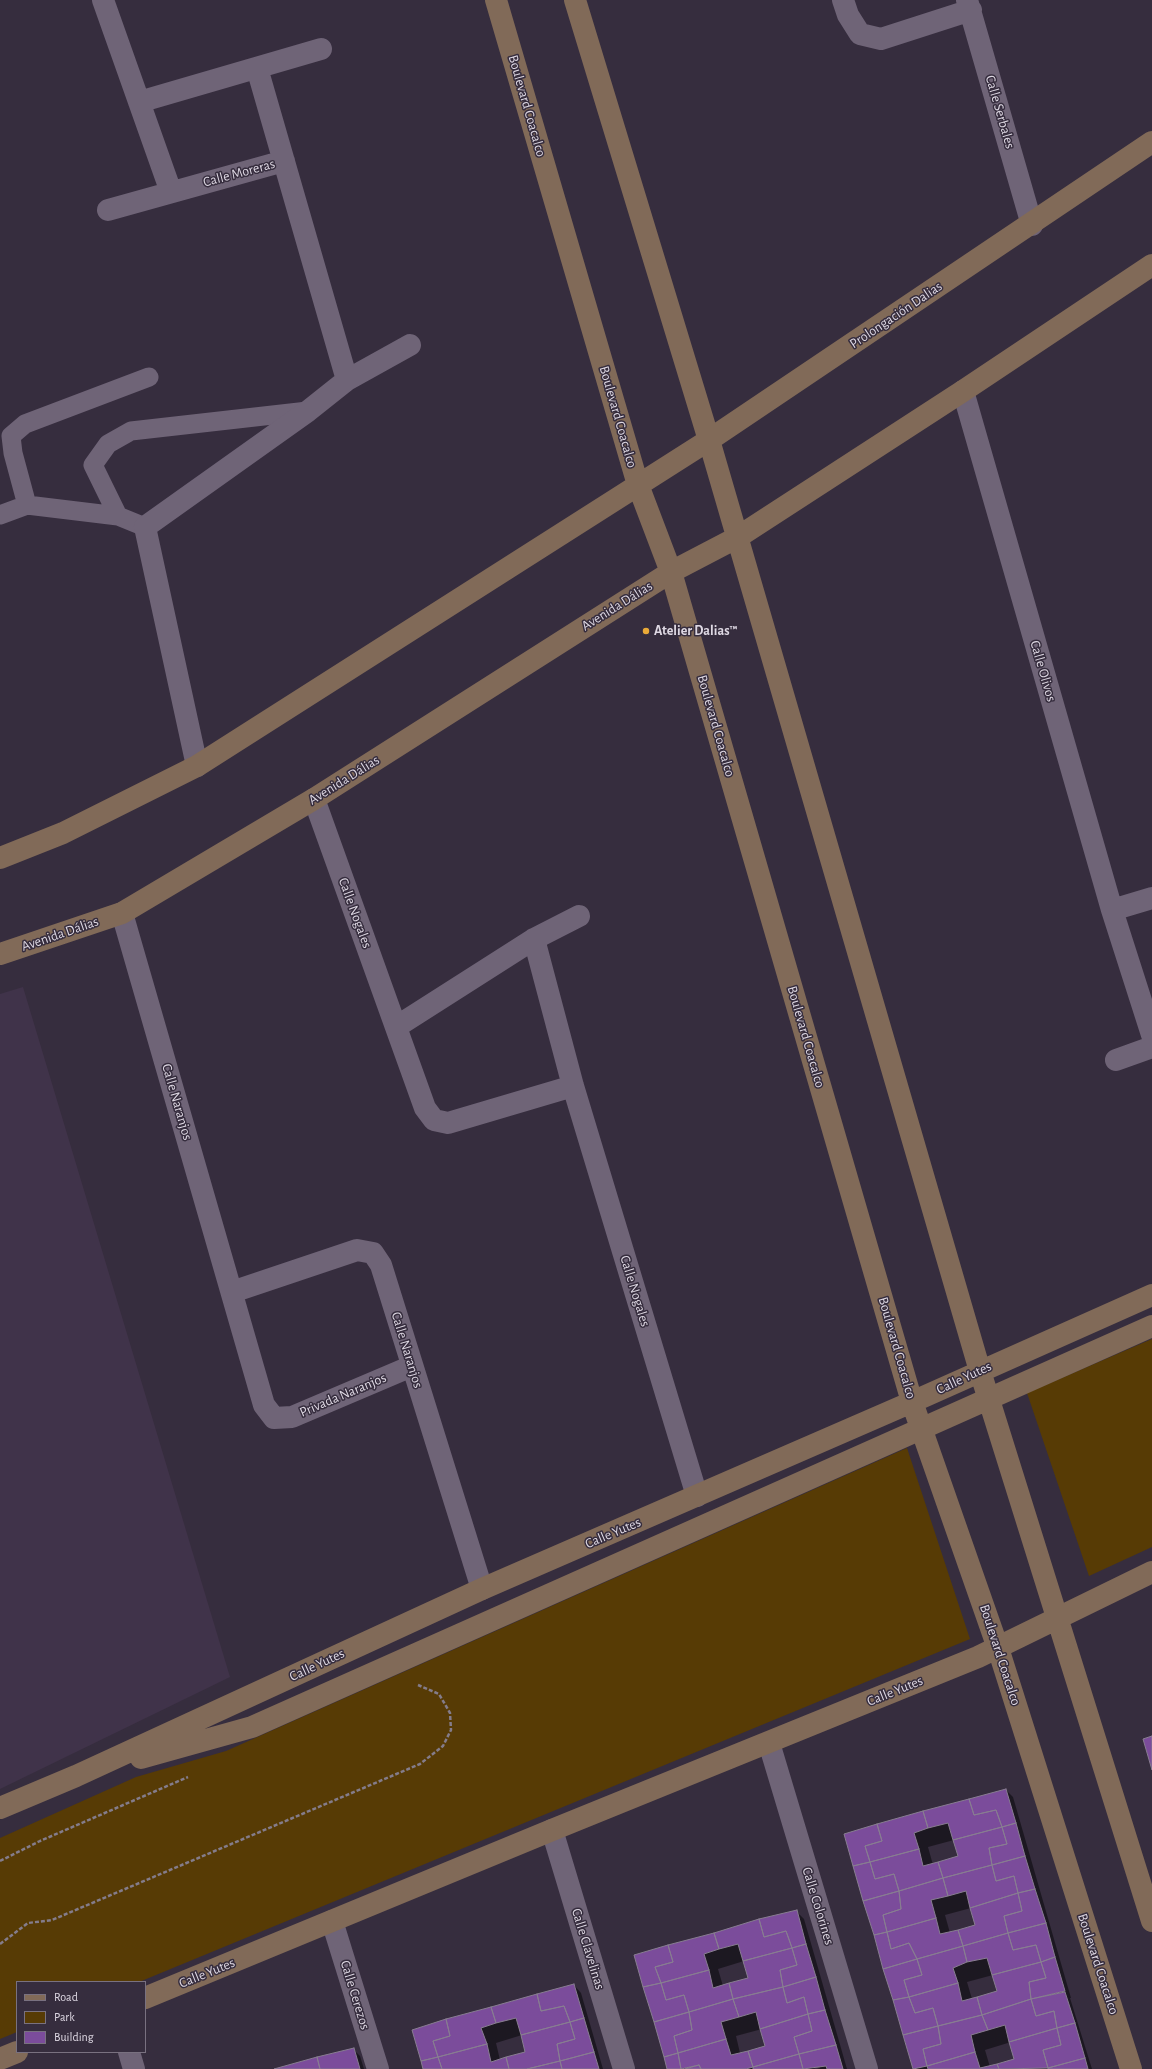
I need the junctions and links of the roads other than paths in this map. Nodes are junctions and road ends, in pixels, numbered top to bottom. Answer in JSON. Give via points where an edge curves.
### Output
{"nodes":[{"id":1,"x":103,"y":0,"type":"edge"},
{"id":2,"x":496,"y":0,"type":"edge"},
{"id":3,"x":575,"y":0,"type":"edge"},
{"id":4,"x":843,"y":0,"type":"edge"},
{"id":5,"x":969,"y":5,"type":"edge"},
{"id":6,"x":321,"y":48,"type":"dead end"},
{"id":7,"x":257,"y":68,"type":"junction"},
{"id":8,"x":139,"y":102,"type":"junction"},
{"id":9,"x":1152,"y":142,"type":"edge"},
{"id":10,"x":284,"y":161,"type":"junction"},
{"id":11,"x":171,"y":192,"type":"junction"},
{"id":12,"x":108,"y":210,"type":"dead end"},
{"id":13,"x":1032,"y":225,"type":"junction"},
{"id":14,"x":1152,"y":265,"type":"edge"},
{"id":15,"x":410,"y":345,"type":"dead end"},
{"id":16,"x":149,"y":377,"type":"dead end"},
{"id":17,"x":347,"y":380,"type":"junction"},
{"id":18,"x":963,"y":391,"type":"junction"},
{"id":19,"x":308,"y":412,"type":"junction"},
{"id":20,"x":710,"y":440,"type":"junction"},
{"id":21,"x":638,"y":485,"type":"junction"},
{"id":22,"x":27,"y":505,"type":"junction"},
{"id":23,"x":0,"y":515,"type":"edge"},
{"id":24,"x":118,"y":516,"type":"junction"},
{"id":25,"x":145,"y":527,"type":"junction"},
{"id":26,"x":738,"y":537,"type":"junction"},
{"id":27,"x":671,"y":572,"type":"junction"},
{"id":28,"x":197,"y":766,"type":"junction"},
{"id":29,"x":314,"y":799,"type":"junction"},
{"id":30,"x":0,"y":858,"type":"edge"},
{"id":31,"x":1152,"y":898,"type":"edge"},
{"id":32,"x":1112,"y":910,"type":"junction"},
{"id":33,"x":122,"y":913,"type":"junction"},
{"id":34,"x":579,"y":916,"type":"dead end"},
{"id":35,"x":534,"y":940,"type":"junction"},
{"id":36,"x":0,"y":954,"type":"edge"},
{"id":37,"x":396,"y":1027,"type":"junction"},
{"id":38,"x":1152,"y":1035,"type":"edge"},
{"id":39,"x":1152,"y":1047,"type":"edge"},
{"id":40,"x":1116,"y":1060,"type":"dead end"},
{"id":41,"x":573,"y":1086,"type":"junction"},
{"id":42,"x":232,"y":1292,"type":"junction"},
{"id":43,"x":1152,"y":1295,"type":"edge"},
{"id":44,"x":1152,"y":1326,"type":"edge"},
{"id":45,"x":412,"y":1366,"type":"junction"},
{"id":46,"x":980,"y":1371,"type":"junction"},
{"id":47,"x":912,"y":1402,"type":"junction"},
{"id":48,"x":274,"y":1418,"type":"joint"},
{"id":49,"x":698,"y":1496,"type":"junction"},
{"id":50,"x":1152,"y":1572,"type":"edge"},
{"id":51,"x":482,"y":1589,"type":"junction"},
{"id":52,"x":1058,"y":1618,"type":"junction"},
{"id":53,"x":998,"y":1648,"type":"junction"},
{"id":54,"x":769,"y":1743,"type":"junction"},
{"id":55,"x":76,"y":1776,"type":"junction"},
{"id":56,"x":0,"y":1808,"type":"edge"},
{"id":57,"x":552,"y":1830,"type":"junction"},
{"id":58,"x":332,"y":1921,"type":"junction"},
{"id":59,"x":1152,"y":1921,"type":"edge"},
{"id":60,"x":146,"y":1998,"type":"edge"},
{"id":61,"x":16,"y":2052,"type":"edge"},
{"id":62,"x":129,"y":2053,"type":"edge"},
{"id":63,"x":0,"y":2059,"type":"edge"},
{"id":64,"x":134,"y":2069,"type":"edge"},
{"id":65,"x":378,"y":2069,"type":"edge"},
{"id":66,"x":624,"y":2069,"type":"edge"},
{"id":67,"x":867,"y":2069,"type":"edge"},
{"id":68,"x":1131,"y":2069,"type":"edge"}],
"edges":[{"from":1,"to":8,"type":"street"},
{"from":2,"to":21,"type":"main road","name":"Boulevard Coacalco"},
{"from":3,"to":20,"type":"main road"},
{"from":4,"to":5,"type":"street","via":[[848,15],[860,34],[881,39]]},
{"from":5,"to":13,"type":"street","name":"Calle Serbales"},
{"from":6,"to":7,"type":"street"},
{"from":7,"to":8,"type":"street"},
{"from":7,"to":10,"type":"street","name":"Calle Moreras"},
{"from":8,"to":11,"type":"street"},
{"from":9,"to":13,"type":"main road","name":"Prolongación Dalias"},
{"from":10,"to":11,"type":"street","name":"Calle Moreras"},
{"from":10,"to":17,"type":"street"},
{"from":11,"to":12,"type":"street","name":"Calle Moreras"},
{"from":13,"to":20,"type":"main road","name":"Prolongación Dalias"},
{"from":14,"to":18,"type":"main road"},
{"from":15,"to":17,"type":"street"},
{"from":16,"to":22,"type":"lane","via":[[25,424],[11,436]]},
{"from":17,"to":19,"type":"street"},
{"from":18,"to":26,"type":"main road"},
{"from":18,"to":32,"type":"street","name":"Calle Olivos"},
{"from":19,"to":24,"type":"lane","via":[[131,431],[108,444],[93,465]]},
{"from":19,"to":25,"type":"street"},
{"from":20,"to":21,"type":"main road","name":"Prolongación Dalias"},
{"from":20,"to":26,"type":"main road"},
{"from":21,"to":27,"type":"main road","name":"Boulevard Coacalco"},
{"from":21,"to":28,"type":"main road"},
{"from":22,"to":23,"type":"lane"},
{"from":22,"to":24,"type":"lane"},
{"from":24,"to":25,"type":"lane"},
{"from":25,"to":28,"type":"street"},
{"from":26,"to":27,"type":"main road"},
{"from":26,"to":46,"type":"main road"},
{"from":27,"to":29,"type":"main road","name":"Avenida Dálias"},
{"from":27,"to":47,"type":"main road","name":"Boulevard Coacalco"},
{"from":28,"to":30,"type":"main road","via":[[63,833]]},
{"from":29,"to":33,"type":"main road","name":"Avenida Dálias"},
{"from":29,"to":37,"type":"street","name":"Calle Nogales"},
{"from":31,"to":32,"type":"street"},
{"from":32,"to":38,"type":"street","name":"Calle Olivos"},
{"from":33,"to":36,"type":"main road","name":"Avenida Dálias"},
{"from":33,"to":42,"type":"street","name":"Calle Naranjos"},
{"from":34,"to":35,"type":"street"},
{"from":35,"to":37,"type":"street"},
{"from":35,"to":41,"type":"street","name":"Calle Nogales"},
{"from":37,"to":41,"type":"street","name":"Calle Nogales","via":[[425,1108],[434,1120],[448,1123]]},
{"from":39,"to":40,"type":"street"},
{"from":41,"to":49,"type":"street","name":"Calle Nogales"},
{"from":42,"to":45,"type":"street","name":"Calle Naranjos","via":[[357,1250],[373,1253],[381,1265]]},
{"from":42,"to":48,"type":"street","name":"Calle Naranjos","via":[[264,1405]]},
{"from":43,"to":46,"type":"main road","name":"Calle Yutes"},
{"from":44,"to":55,"type":"main road","name":"Calle Yutes","via":[[252,1727]]},
{"from":45,"to":48,"type":"street","name":"Privada Naranjos","via":[[292,1417]]},
{"from":45,"to":51,"type":"street","name":"Calle Naranjos"},
{"from":46,"to":47,"type":"main road","name":"Calle Yutes"},
{"from":46,"to":52,"type":"main road"},
{"from":47,"to":49,"type":"main road","name":"Calle Yutes"},
{"from":47,"to":53,"type":"main road","name":"Boulevard Coacalco"},
{"from":49,"to":51,"type":"main road","name":"Calle Yutes"},
{"from":50,"to":52,"type":"main road","name":"Calle Yutes"},
{"from":51,"to":55,"type":"main road","name":"Calle Yutes"},
{"from":52,"to":53,"type":"main road","name":"Calle Yutes"},
{"from":52,"to":59,"type":"main road"},
{"from":53,"to":54,"type":"main road","name":"Calle Yutes"},
{"from":53,"to":68,"type":"main road","name":"Boulevard Coacalco"},
{"from":54,"to":57,"type":"main road","name":"Calle Yutes"},
{"from":54,"to":67,"type":"street","name":"Calle Colorines"},
{"from":55,"to":56,"type":"main road","name":"Calle Yutes"},
{"from":57,"to":58,"type":"main road","name":"Calle Yutes"},
{"from":57,"to":66,"type":"street","name":"Calle Clavelinas"},
{"from":58,"to":60,"type":"main road","name":"Calle Yutes"},
{"from":58,"to":65,"type":"street","name":"Calle Cerezos"},
{"from":61,"to":63,"type":"main road"},
{"from":62,"to":64,"type":"street"}]}
